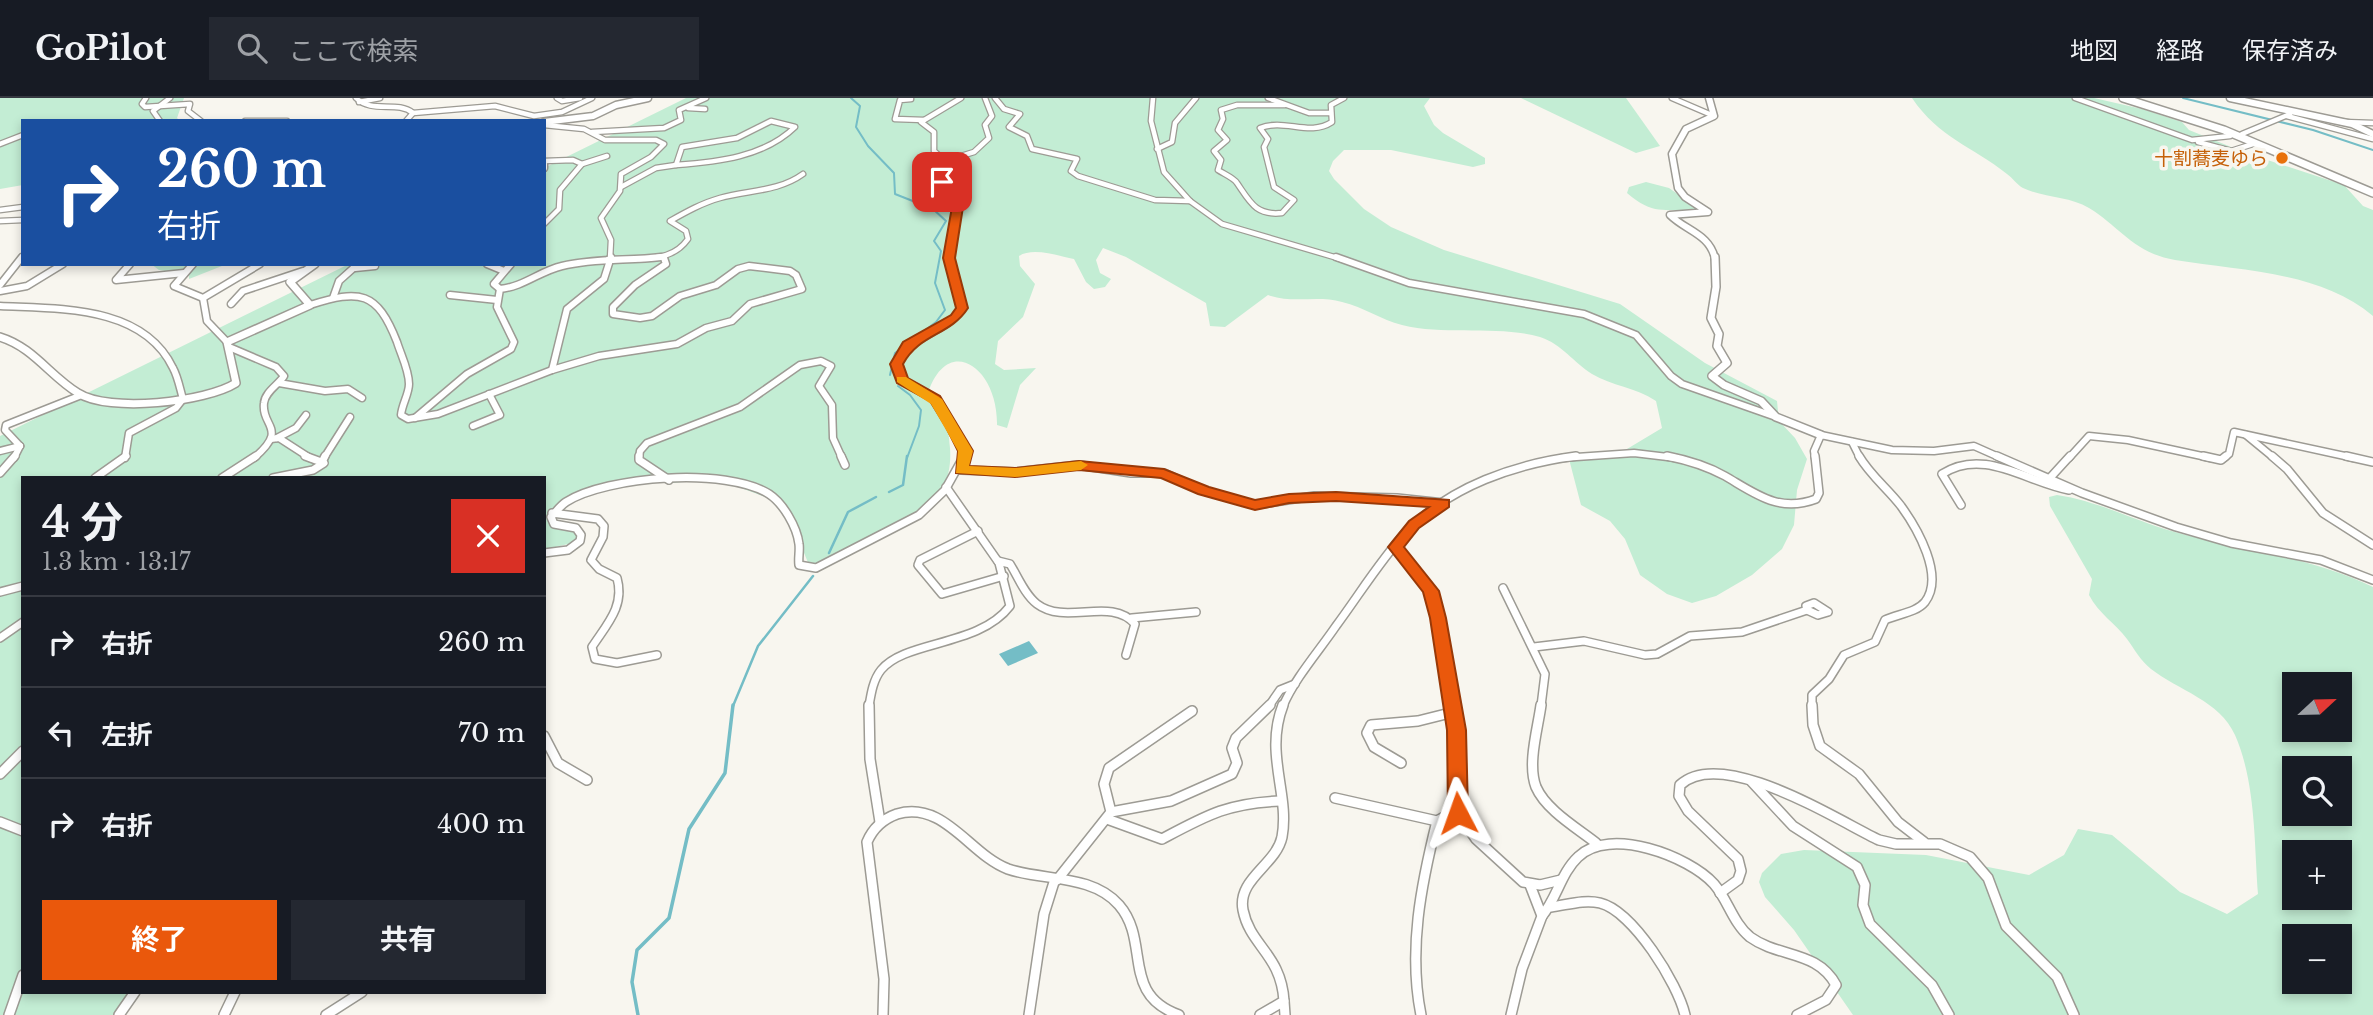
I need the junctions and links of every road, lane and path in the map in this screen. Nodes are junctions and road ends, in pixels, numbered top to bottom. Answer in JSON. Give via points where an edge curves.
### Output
{"nodes":[{"id":1,"x":146,"y":98,"type":"edge"},
{"id":2,"x":170,"y":98,"type":"edge"},
{"id":3,"x":380,"y":98,"type":"edge"},
{"id":4,"x":557,"y":98,"type":"edge"},
{"id":5,"x":580,"y":98,"type":"edge"},
{"id":6,"x":592,"y":98,"type":"edge"},
{"id":7,"x":648,"y":98,"type":"edge"},
{"id":8,"x":706,"y":98,"type":"edge"},
{"id":9,"x":961,"y":98,"type":"edge"},
{"id":10,"x":985,"y":98,"type":"edge"},
{"id":11,"x":995,"y":98,"type":"edge"},
{"id":12,"x":1153,"y":98,"type":"edge"},
{"id":13,"x":1196,"y":98,"type":"edge"},
{"id":14,"x":1268,"y":98,"type":"edge"},
{"id":15,"x":1344,"y":98,"type":"edge"},
{"id":16,"x":1672,"y":98,"type":"edge"},
{"id":17,"x":1709,"y":98,"type":"edge"},
{"id":18,"x":2075,"y":98,"type":"edge"},
{"id":19,"x":2123,"y":98,"type":"edge"},
{"id":20,"x":2230,"y":98,"type":"edge"},
{"id":21,"x":357,"y":100,"type":"edge"},
{"id":22,"x":911,"y":100,"type":"edge"},
{"id":23,"x":1285,"y":105,"type":"junction"},
{"id":24,"x":158,"y":106,"type":"junction"},
{"id":25,"x":686,"y":107,"type":"junction"},
{"id":26,"x":705,"y":109,"type":"dead end"},
{"id":27,"x":413,"y":113,"type":"junction"},
{"id":28,"x":1331,"y":113,"type":"junction"},
{"id":29,"x":2290,"y":114,"type":"junction"},
{"id":30,"x":1714,"y":116,"type":"junction"},
{"id":31,"x":690,"y":117,"type":"dead end"},
{"id":32,"x":681,"y":118,"type":"junction"},
{"id":33,"x":158,"y":119,"type":"edge"},
{"id":34,"x":198,"y":119,"type":"edge"},
{"id":35,"x":408,"y":119,"type":"edge"},
{"id":36,"x":923,"y":120,"type":"junction"},
{"id":37,"x":2344,"y":122,"type":"junction"},
{"id":38,"x":546,"y":123,"type":"edge"},
{"id":39,"x":546,"y":123,"type":"edge"},
{"id":40,"x":2373,"y":123,"type":"edge"},
{"id":41,"x":592,"y":132,"type":"junction"},
{"id":42,"x":2242,"y":134,"type":"dead end"},
{"id":43,"x":21,"y":136,"type":"edge"},
{"id":44,"x":2230,"y":136,"type":"dead end"},
{"id":45,"x":2373,"y":136,"type":"edge"},
{"id":46,"x":2192,"y":140,"type":"junction"},
{"id":47,"x":2256,"y":143,"type":"junction"},
{"id":48,"x":0,"y":144,"type":"edge"},
{"id":49,"x":1157,"y":149,"type":"junction"},
{"id":50,"x":607,"y":156,"type":"dead end"},
{"id":51,"x":945,"y":161,"type":"junction"},
{"id":52,"x":546,"y":164,"type":"edge"},
{"id":53,"x":582,"y":164,"type":"junction"},
{"id":54,"x":676,"y":165,"type":"junction"},
{"id":55,"x":803,"y":174,"type":"dead end"},
{"id":56,"x":621,"y":187,"type":"junction"},
{"id":57,"x":2373,"y":193,"type":"edge"},
{"id":58,"x":1190,"y":201,"type":"junction"},
{"id":59,"x":21,"y":206,"type":"edge"},
{"id":60,"x":0,"y":210,"type":"edge"},
{"id":61,"x":0,"y":220,"type":"edge"},
{"id":62,"x":21,"y":220,"type":"edge"},
{"id":63,"x":546,"y":222,"type":"edge"},
{"id":64,"x":664,"y":258,"type":"junction"},
{"id":65,"x":21,"y":259,"type":"edge"},
{"id":66,"x":609,"y":259,"type":"junction"},
{"id":67,"x":60,"y":266,"type":"edge"},
{"id":68,"x":128,"y":266,"type":"edge"},
{"id":69,"x":191,"y":266,"type":"edge"},
{"id":70,"x":254,"y":266,"type":"edge"},
{"id":71,"x":312,"y":266,"type":"edge"},
{"id":72,"x":355,"y":266,"type":"edge"},
{"id":73,"x":375,"y":266,"type":"dead end"},
{"id":74,"x":492,"y":266,"type":"edge"},
{"id":75,"x":509,"y":266,"type":"edge"},
{"id":76,"x":303,"y":271,"type":"junction"},
{"id":77,"x":504,"y":271,"type":"junction"},
{"id":78,"x":185,"y":272,"type":"junction"},
{"id":79,"x":0,"y":285,"type":"edge"},
{"id":80,"x":500,"y":289,"type":"junction"},
{"id":81,"x":0,"y":291,"type":"edge"},
{"id":82,"x":450,"y":295,"type":"dead end"},
{"id":83,"x":203,"y":298,"type":"junction"},
{"id":84,"x":333,"y":298,"type":"junction"},
{"id":85,"x":497,"y":300,"type":"junction"},
{"id":86,"x":231,"y":304,"type":"dead end"},
{"id":87,"x":310,"y":305,"type":"junction"},
{"id":88,"x":0,"y":306,"type":"edge"},
{"id":89,"x":0,"y":337,"type":"edge"},
{"id":90,"x":228,"y":344,"type":"junction"},
{"id":91,"x":552,"y":370,"type":"junction"},
{"id":92,"x":279,"y":383,"type":"junction"},
{"id":93,"x":489,"y":394,"type":"junction"},
{"id":94,"x":79,"y":396,"type":"junction"},
{"id":95,"x":362,"y":398,"type":"dead end"},
{"id":96,"x":183,"y":399,"type":"junction"},
{"id":97,"x":306,"y":415,"type":"dead end"},
{"id":98,"x":350,"y":417,"type":"dead end"},
{"id":99,"x":1776,"y":417,"type":"junction"},
{"id":100,"x":415,"y":418,"type":"junction"},
{"id":101,"x":473,"y":426,"type":"dead end"},
{"id":102,"x":2243,"y":433,"type":"junction"},
{"id":103,"x":1821,"y":435,"type":"junction"},
{"id":104,"x":274,"y":438,"type":"junction"},
{"id":105,"x":1853,"y":442,"type":"junction"},
{"id":106,"x":20,"y":446,"type":"junction"},
{"id":107,"x":0,"y":451,"type":"edge"},
{"id":108,"x":323,"y":460,"type":"junction"},
{"id":109,"x":2373,"y":462,"type":"edge"},
{"id":110,"x":845,"y":465,"type":"dead end"},
{"id":111,"x":961,"y":470,"type":"junction"},
{"id":112,"x":0,"y":472,"type":"edge"},
{"id":113,"x":98,"y":476,"type":"edge"},
{"id":114,"x":225,"y":476,"type":"edge"},
{"id":115,"x":283,"y":476,"type":"edge"},
{"id":116,"x":2049,"y":479,"type":"junction"},
{"id":117,"x":669,"y":480,"type":"junction"},
{"id":118,"x":946,"y":487,"type":"junction"},
{"id":119,"x":2074,"y":489,"type":"junction"},
{"id":120,"x":1444,"y":503,"type":"junction"},
{"id":121,"x":1961,"y":505,"type":"dead end"},
{"id":122,"x":552,"y":513,"type":"junction"},
{"id":123,"x":978,"y":531,"type":"junction"},
{"id":124,"x":2373,"y":545,"type":"edge"},
{"id":125,"x":1395,"y":547,"type":"junction"},
{"id":126,"x":546,"y":552,"type":"edge"},
{"id":127,"x":998,"y":561,"type":"junction"},
{"id":128,"x":1004,"y":576,"type":"junction"},
{"id":129,"x":2373,"y":580,"type":"edge"},
{"id":130,"x":21,"y":587,"type":"edge"},
{"id":131,"x":1503,"y":588,"type":"dead end"},
{"id":132,"x":0,"y":592,"type":"edge"},
{"id":133,"x":1807,"y":610,"type":"dead end"},
{"id":134,"x":1196,"y":612,"type":"dead end"},
{"id":135,"x":1132,"y":618,"type":"junction"},
{"id":136,"x":21,"y":623,"type":"edge"},
{"id":137,"x":0,"y":638,"type":"edge"},
{"id":138,"x":1534,"y":647,"type":"junction"},
{"id":139,"x":657,"y":655,"type":"dead end"},
{"id":140,"x":1126,"y":655,"type":"dead end"},
{"id":141,"x":1295,"y":684,"type":"junction"},
{"id":142,"x":1192,"y":711,"type":"dead end"},
{"id":143,"x":1454,"y":712,"type":"junction"},
{"id":144,"x":546,"y":740,"type":"edge"},
{"id":145,"x":21,"y":753,"type":"edge"},
{"id":146,"x":1401,"y":763,"type":"dead end"},
{"id":147,"x":0,"y":774,"type":"edge"},
{"id":148,"x":586,"y":780,"type":"dead end"},
{"id":149,"x":1752,"y":782,"type":"junction"},
{"id":150,"x":1335,"y":798,"type":"dead end"},
{"id":151,"x":1280,"y":801,"type":"junction"},
{"id":152,"x":1457,"y":810,"type":"junction"},
{"id":153,"x":1109,"y":816,"type":"junction"},
{"id":154,"x":1437,"y":821,"type":"junction"},
{"id":155,"x":0,"y":822,"type":"edge"},
{"id":156,"x":880,"y":822,"type":"junction"},
{"id":157,"x":21,"y":830,"type":"edge"},
{"id":158,"x":1925,"y":842,"type":"junction"},
{"id":159,"x":1596,"y":843,"type":"junction"},
{"id":160,"x":1056,"y":880,"type":"junction"},
{"id":161,"x":1561,"y":880,"type":"junction"},
{"id":162,"x":1531,"y":886,"type":"junction"},
{"id":163,"x":1720,"y":893,"type":"junction"},
{"id":164,"x":1551,"y":907,"type":"junction"},
{"id":165,"x":1542,"y":916,"type":"junction"},
{"id":166,"x":21,"y":981,"type":"edge"},
{"id":167,"x":134,"y":994,"type":"edge"},
{"id":168,"x":234,"y":994,"type":"edge"},
{"id":169,"x":359,"y":994,"type":"edge"},
{"id":170,"x":1284,"y":1000,"type":"junction"},
{"id":171,"x":9,"y":1015,"type":"edge"},
{"id":172,"x":119,"y":1015,"type":"edge"},
{"id":173,"x":224,"y":1015,"type":"edge"},
{"id":174,"x":326,"y":1015,"type":"edge"},
{"id":175,"x":883,"y":1015,"type":"edge"},
{"id":176,"x":1029,"y":1015,"type":"edge"},
{"id":177,"x":1179,"y":1015,"type":"edge"},
{"id":178,"x":1260,"y":1015,"type":"edge"},
{"id":179,"x":1285,"y":1015,"type":"edge"},
{"id":180,"x":1421,"y":1015,"type":"edge"},
{"id":181,"x":1511,"y":1015,"type":"edge"},
{"id":182,"x":1685,"y":1015,"type":"edge"},
{"id":183,"x":1797,"y":1015,"type":"edge"},
{"id":184,"x":1949,"y":1015,"type":"edge"},
{"id":185,"x":2074,"y":1015,"type":"edge"}],
"edges":[{"from":1,"to":24,"type":"street","via":[[144,106]]},
{"from":2,"to":24,"type":"street"},
{"from":3,"to":21,"type":"street"},
{"from":4,"to":5,"type":"street"},
{"from":6,"to":27,"type":"street","via":[[567,110],[534,116],[495,106]]},
{"from":7,"to":38,"type":"street","via":[[593,116]]},
{"from":8,"to":25,"type":"street"},
{"from":9,"to":36,"type":"street"},
{"from":10,"to":51,"type":"street","via":[[992,116],[985,125],[989,138],[974,152]]},
{"from":11,"to":58,"type":"street","via":[[1004,109],[1020,114],[1009,127],[1027,136],[1032,149],[1077,159],[1071,171],[1074,175],[1152,201]]},
{"from":12,"to":49,"type":"street","via":[[1149,110]]},
{"from":13,"to":49,"type":"street","via":[[1175,123],[1172,142]]},
{"from":14,"to":23,"type":"street"},
{"from":15,"to":28,"type":"street","via":[[1333,102]]},
{"from":16,"to":30,"type":"street"},
{"from":17,"to":30,"type":"street"},
{"from":18,"to":46,"type":"street"},
{"from":19,"to":47,"type":"main road"},
{"from":20,"to":29,"type":"main road"},
{"from":21,"to":27,"type":"street","via":[[375,108]]},
{"from":22,"to":36,"type":"street","via":[[900,100],[895,119]]},
{"from":23,"to":28,"type":"street","via":[[1312,114]]},
{"from":23,"to":28,"type":"street","via":[[1241,101],[1221,110],[1218,130],[1227,141],[1214,151],[1221,160],[1218,170],[1237,182],[1240,193],[1263,214],[1282,212],[1294,201],[1274,187],[1264,147],[1268,139],[1260,128],[1281,122],[1309,130],[1320,128],[1332,122]]},
{"from":24,"to":33,"type":"street","via":[[153,113]]},
{"from":24,"to":34,"type":"street","via":[[188,103],[188,111]]},
{"from":25,"to":26,"type":"street"},
{"from":25,"to":32,"type":"street","via":[[677,112]]},
{"from":27,"to":35,"type":"street"},
{"from":29,"to":37,"type":"main road"},
{"from":29,"to":42,"type":"street"},
{"from":29,"to":45,"type":"street"},
{"from":30,"to":99,"type":"street","via":[[1686,130],[1672,154],[1678,188],[1708,212],[1670,215],[1707,240],[1714,255],[1718,298],[1711,318],[1719,334],[1717,346],[1727,363],[1713,378],[1761,401]]},
{"from":31,"to":32,"type":"street"},
{"from":32,"to":41,"type":"street","via":[[664,128]]},
{"from":36,"to":51,"type":"street","via":[[934,132],[934,151]]},
{"from":37,"to":40,"type":"street"},
{"from":37,"to":45,"type":"main road"},
{"from":39,"to":41,"type":"street"},
{"from":41,"to":56,"type":"street","via":[[605,140],[664,144],[621,174]]},
{"from":43,"to":48,"type":"street"},
{"from":44,"to":46,"type":"street"},
{"from":46,"to":47,"type":"street","via":[[2231,151]]},
{"from":47,"to":57,"type":"main road"},
{"from":49,"to":58,"type":"street","via":[[1164,172]]},
{"from":50,"to":53,"type":"street"},
{"from":51,"to":111,"type":"street","via":[[942,182],[957,210],[949,258],[962,308],[955,318],[907,344],[896,364],[902,380],[935,399],[953,427],[965,451]]},
{"from":52,"to":53,"type":"street","via":[[577,160]]},
{"from":53,"to":63,"type":"street","via":[[560,189],[559,209]]},
{"from":54,"to":54,"type":"street","via":[[678,151],[692,144],[737,138],[771,121],[795,127],[761,149]]},
{"from":54,"to":56,"type":"street","via":[[656,168]]},
{"from":55,"to":64,"type":"street","via":[[683,213],[670,221],[686,231],[688,239]]},
{"from":56,"to":66,"type":"street","via":[[601,218],[611,242]]},
{"from":58,"to":99,"type":"street","via":[[1222,224],[1305,246],[1403,282],[1557,308],[1610,323],[1636,335],[1682,384]]},
{"from":59,"to":60,"type":"street"},
{"from":61,"to":62,"type":"street"},
{"from":64,"to":66,"type":"street"},
{"from":64,"to":91,"type":"street","via":[[666,264],[635,285],[613,307],[612,314],[652,316],[680,296],[716,285],[749,266],[790,271],[802,289],[750,304],[732,321],[706,328],[677,344],[610,354]]},
{"from":65,"to":79,"type":"street"},
{"from":66,"to":80,"type":"street","via":[[555,267],[518,286]]},
{"from":66,"to":91,"type":"street","via":[[602,284],[564,314]]},
{"from":67,"to":81,"type":"street","via":[[27,286]]},
{"from":68,"to":78,"type":"street","via":[[116,280]]},
{"from":69,"to":78,"type":"street"},
{"from":70,"to":83,"type":"street"},
{"from":71,"to":76,"type":"street"},
{"from":72,"to":73,"type":"street"},
{"from":72,"to":84,"type":"street","via":[[339,281]]},
{"from":74,"to":77,"type":"street"},
{"from":75,"to":77,"type":"street"},
{"from":76,"to":86,"type":"street","via":[[243,291]]},
{"from":76,"to":87,"type":"street","via":[[290,282]]},
{"from":77,"to":80,"type":"street","via":[[494,284]]},
{"from":78,"to":83,"type":"street","via":[[174,286]]},
{"from":80,"to":85,"type":"street"},
{"from":82,"to":85,"type":"street"},
{"from":83,"to":90,"type":"street","via":[[207,321]]},
{"from":84,"to":87,"type":"street"},
{"from":84,"to":100,"type":"street","via":[[370,296],[386,312],[409,386],[401,415]]},
{"from":85,"to":100,"type":"street","via":[[514,342],[511,349],[467,374]]},
{"from":87,"to":90,"type":"street"},
{"from":88,"to":96,"type":"street","via":[[62,309],[144,330],[174,368]]},
{"from":89,"to":94,"type":"street","via":[[17,343]]},
{"from":90,"to":92,"type":"street","via":[[276,367],[284,376]]},
{"from":90,"to":96,"type":"street","via":[[236,383],[215,396]]},
{"from":91,"to":93,"type":"street"},
{"from":92,"to":95,"type":"street","via":[[325,391],[348,389]]},
{"from":92,"to":104,"type":"street","via":[[264,402]]},
{"from":93,"to":100,"type":"street"},
{"from":93,"to":101,"type":"street","via":[[500,415]]},
{"from":94,"to":96,"type":"street","via":[[101,402]]},
{"from":94,"to":106,"type":"street","via":[[6,425],[5,430]]},
{"from":96,"to":113,"type":"street","via":[[176,408],[129,433],[126,457]]},
{"from":97,"to":104,"type":"street","via":[[296,428]]},
{"from":98,"to":108,"type":"street"},
{"from":99,"to":103,"type":"street"},
{"from":102,"to":109,"type":"street"},
{"from":102,"to":116,"type":"street","via":[[2234,432],[2229,454],[2221,460],[2089,436]]},
{"from":102,"to":124,"type":"street","via":[[2287,469],[2323,513]]},
{"from":103,"to":105,"type":"street"},
{"from":103,"to":120,"type":"street","via":[[1814,444],[1819,493],[1816,499],[1798,505],[1759,499],[1713,470],[1686,460],[1637,451],[1516,467],[1482,480]]},
{"from":104,"to":108,"type":"street","via":[[304,456]]},
{"from":104,"to":114,"type":"street"},
{"from":105,"to":116,"type":"street","via":[[1917,451],[1970,445]]},
{"from":105,"to":158,"type":"street","via":[[1867,468],[1902,508],[1933,572],[1933,588],[1921,606],[1885,620],[1875,642],[1840,659],[1829,679],[1812,695],[1813,724],[1820,746],[1860,774],[1898,822]]},
{"from":106,"to":107,"type":"street"},
{"from":106,"to":112,"type":"street"},
{"from":108,"to":115,"type":"street","via":[[319,469]]},
{"from":110,"to":117,"type":"street","via":[[832,438],[832,405],[820,386],[831,366],[815,361],[800,365],[741,406],[647,443],[639,460]]},
{"from":111,"to":118,"type":"street"},
{"from":111,"to":120,"type":"street","via":[[1015,472],[1079,465],[1164,474],[1255,505],[1336,496]]},
{"from":116,"to":119,"type":"street"},
{"from":117,"to":118,"type":"street","via":[[739,482],[757,487],[781,506],[798,539],[799,565],[811,569],[912,520]]},
{"from":117,"to":122,"type":"street","via":[[597,488]]},
{"from":118,"to":123,"type":"street"},
{"from":119,"to":121,"type":"street","via":[[1972,461],[1942,474]]},
{"from":119,"to":129,"type":"street","via":[[2183,530],[2321,560]]},
{"from":120,"to":125,"type":"street","via":[[1414,525]]},
{"from":122,"to":126,"type":"street","via":[[551,521],[576,528],[581,535],[572,548]]},
{"from":122,"to":139,"type":"street","via":[[598,519],[604,526],[591,560],[617,578],[621,598],[592,648],[595,659],[617,663]]},
{"from":123,"to":127,"type":"street"},
{"from":123,"to":128,"type":"street","via":[[918,565],[942,594]]},
{"from":125,"to":141,"type":"street"},
{"from":125,"to":143,"type":"street","via":[[1431,591]]},
{"from":127,"to":128,"type":"street"},
{"from":127,"to":135,"type":"street","via":[[1010,564],[1027,593],[1045,609],[1064,614],[1119,612]]},
{"from":128,"to":156,"type":"street","via":[[1010,606],[1003,617],[893,659],[877,676],[868,723]]},
{"from":130,"to":132,"type":"street"},
{"from":131,"to":138,"type":"street"},
{"from":133,"to":138,"type":"street","via":[[1742,632],[1690,636],[1645,655],[1584,641]]},
{"from":134,"to":135,"type":"street"},
{"from":135,"to":140,"type":"street","via":[[1135,624]]},
{"from":136,"to":137,"type":"street"},
{"from":138,"to":159,"type":"street","via":[[1545,674],[1534,758],[1536,786],[1552,807]]},
{"from":141,"to":151,"type":"street","via":[[1275,728]]},
{"from":141,"to":153,"type":"street","via":[[1280,690],[1264,713],[1236,738],[1232,748],[1237,763],[1232,774],[1171,801]]},
{"from":142,"to":153,"type":"street","via":[[1109,768],[1104,784]]},
{"from":143,"to":146,"type":"street","via":[[1371,725],[1367,733],[1374,747]]},
{"from":143,"to":152,"type":"street"},
{"from":144,"to":148,"type":"street","via":[[558,763]]},
{"from":145,"to":147,"type":"street"},
{"from":149,"to":158,"type":"street","via":[[1879,840]]},
{"from":149,"to":163,"type":"street","via":[[1698,774],[1680,786],[1679,796],[1686,807],[1727,847],[1742,869],[1734,886]]},
{"from":149,"to":184,"type":"street","via":[[1793,826],[1857,866],[1866,885],[1863,905],[1870,924],[1932,985]]},
{"from":150,"to":154,"type":"street"},
{"from":151,"to":153,"type":"street","via":[[1246,802],[1216,810],[1162,839]]},
{"from":151,"to":170,"type":"street","via":[[1280,845],[1245,889],[1242,908],[1251,929],[1280,967]]},
{"from":152,"to":154,"type":"street"},
{"from":152,"to":162,"type":"street","via":[[1476,839]]},
{"from":153,"to":160,"type":"street"},
{"from":154,"to":180,"type":"street","via":[[1415,940],[1414,981]]},
{"from":155,"to":157,"type":"street"},
{"from":156,"to":160,"type":"street","via":[[905,813],[925,814],[1002,866]]},
{"from":156,"to":175,"type":"street","via":[[870,831],[867,851],[884,979]]},
{"from":158,"to":185,"type":"street","via":[[1954,848],[1981,867],[2006,926],[2057,976]]},
{"from":159,"to":161,"type":"street","via":[[1578,856]]},
{"from":159,"to":163,"type":"street","via":[[1632,845],[1686,865]]},
{"from":160,"to":176,"type":"street","via":[[1044,914]]},
{"from":160,"to":177,"type":"street","via":[[1100,890],[1121,906],[1147,996],[1168,1013]]},
{"from":161,"to":162,"type":"street"},
{"from":161,"to":164,"type":"street"},
{"from":162,"to":165,"type":"street"},
{"from":163,"to":183,"type":"street","via":[[1735,922],[1752,939],[1812,959],[1833,976],[1832,995]]},
{"from":164,"to":165,"type":"street"},
{"from":164,"to":182,"type":"street","via":[[1584,902],[1610,907],[1674,982]]},
{"from":165,"to":181,"type":"street"},
{"from":166,"to":171,"type":"street"},
{"from":167,"to":172,"type":"street"},
{"from":168,"to":173,"type":"street"},
{"from":169,"to":174,"type":"street"},
{"from":170,"to":178,"type":"street"},
{"from":170,"to":179,"type":"street"}]}
